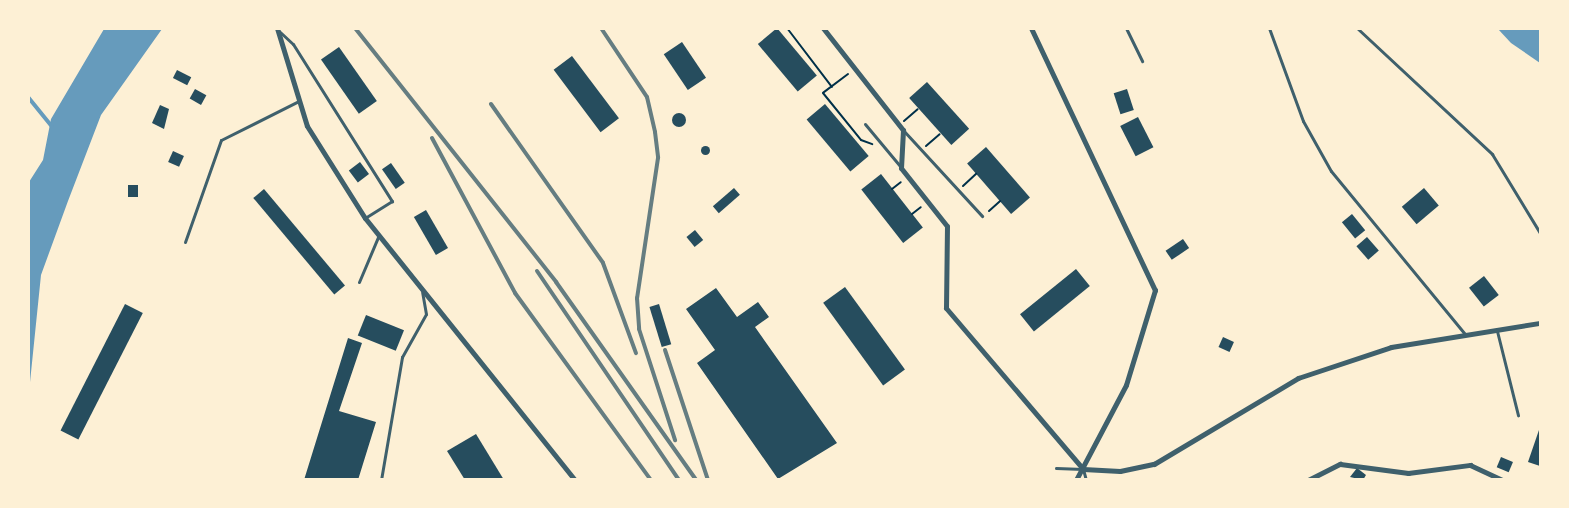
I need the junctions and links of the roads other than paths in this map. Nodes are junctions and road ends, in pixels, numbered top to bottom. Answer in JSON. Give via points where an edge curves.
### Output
{"nodes":[{"id":1,"x":823,"y":28,"type":"edge"},
{"id":2,"x":1031,"y":28,"type":"edge"},
{"id":3,"x":1126,"y":28,"type":"edge"},
{"id":4,"x":1269,"y":28,"type":"edge"},
{"id":5,"x":1357,"y":28,"type":"edge"},
{"id":6,"x":278,"y":30,"type":"edge"},
{"id":7,"x":1142,"y":62,"type":"dead end"},
{"id":8,"x":297,"y":102,"type":"junction"},
{"id":9,"x":865,"y":124,"type":"dead end"},
{"id":10,"x":901,"y":128,"type":"junction"},
{"id":11,"x":901,"y":168,"type":"junction"},
{"id":12,"x":982,"y":216,"type":"road end"},
{"id":13,"x":365,"y":218,"type":"junction"},
{"id":14,"x":1540,"y":233,"type":"edge"},
{"id":15,"x":378,"y":237,"type":"junction"},
{"id":16,"x":185,"y":242,"type":"dead end"},
{"id":17,"x":359,"y":282,"type":"dead end"},
{"id":18,"x":422,"y":290,"type":"junction"},
{"id":19,"x":1540,"y":323,"type":"edge"},
{"id":20,"x":1497,"y":330,"type":"junction"},
{"id":21,"x":1465,"y":334,"type":"junction"},
{"id":22,"x":1518,"y":415,"type":"dead end"},
{"id":23,"x":1056,"y":468,"type":"dead end"},
{"id":24,"x":1083,"y":469,"type":"junction"},
{"id":25,"x":381,"y":480,"type":"edge"},
{"id":26,"x":575,"y":480,"type":"edge"},
{"id":27,"x":1076,"y":480,"type":"edge"},
{"id":28,"x":1086,"y":480,"type":"edge"},
{"id":29,"x":1308,"y":480,"type":"edge"},
{"id":30,"x":1502,"y":480,"type":"edge"}],
"edges":[{"from":1,"to":10,"type":"street"},
{"from":2,"to":24,"type":"street","via":[[1155,290],[1126,385]]},
{"from":3,"to":7,"type":"lane"},
{"from":4,"to":21,"type":"lane","via":[[1303,121],[1331,171]]},
{"from":5,"to":14,"type":"lane","via":[[1492,154]]},
{"from":6,"to":8,"type":"street"},
{"from":6,"to":13,"type":"lane","via":[[293,44],[392,201]]},
{"from":8,"to":13,"type":"street"},
{"from":8,"to":16,"type":"lane","via":[[221,140]]},
{"from":9,"to":11,"type":"lane"},
{"from":10,"to":11,"type":"street"},
{"from":10,"to":12,"type":"lane"},
{"from":11,"to":24,"type":"street","via":[[947,226],[946,308],[954,312]]},
{"from":13,"to":15,"type":"street"},
{"from":15,"to":17,"type":"lane"},
{"from":15,"to":18,"type":"street"},
{"from":18,"to":25,"type":"lane","via":[[426,314],[402,357]]},
{"from":18,"to":26,"type":"street"},
{"from":19,"to":20,"type":"street"},
{"from":20,"to":21,"type":"street"},
{"from":20,"to":22,"type":"lane"},
{"from":21,"to":24,"type":"street","via":[[1391,347],[1298,378],[1154,464],[1120,471]]},
{"from":23,"to":24,"type":"lane"},
{"from":24,"to":27,"type":"street"},
{"from":24,"to":28,"type":"lane"},
{"from":29,"to":30,"type":"street","via":[[1340,464],[1408,473],[1470,465]]}]}
